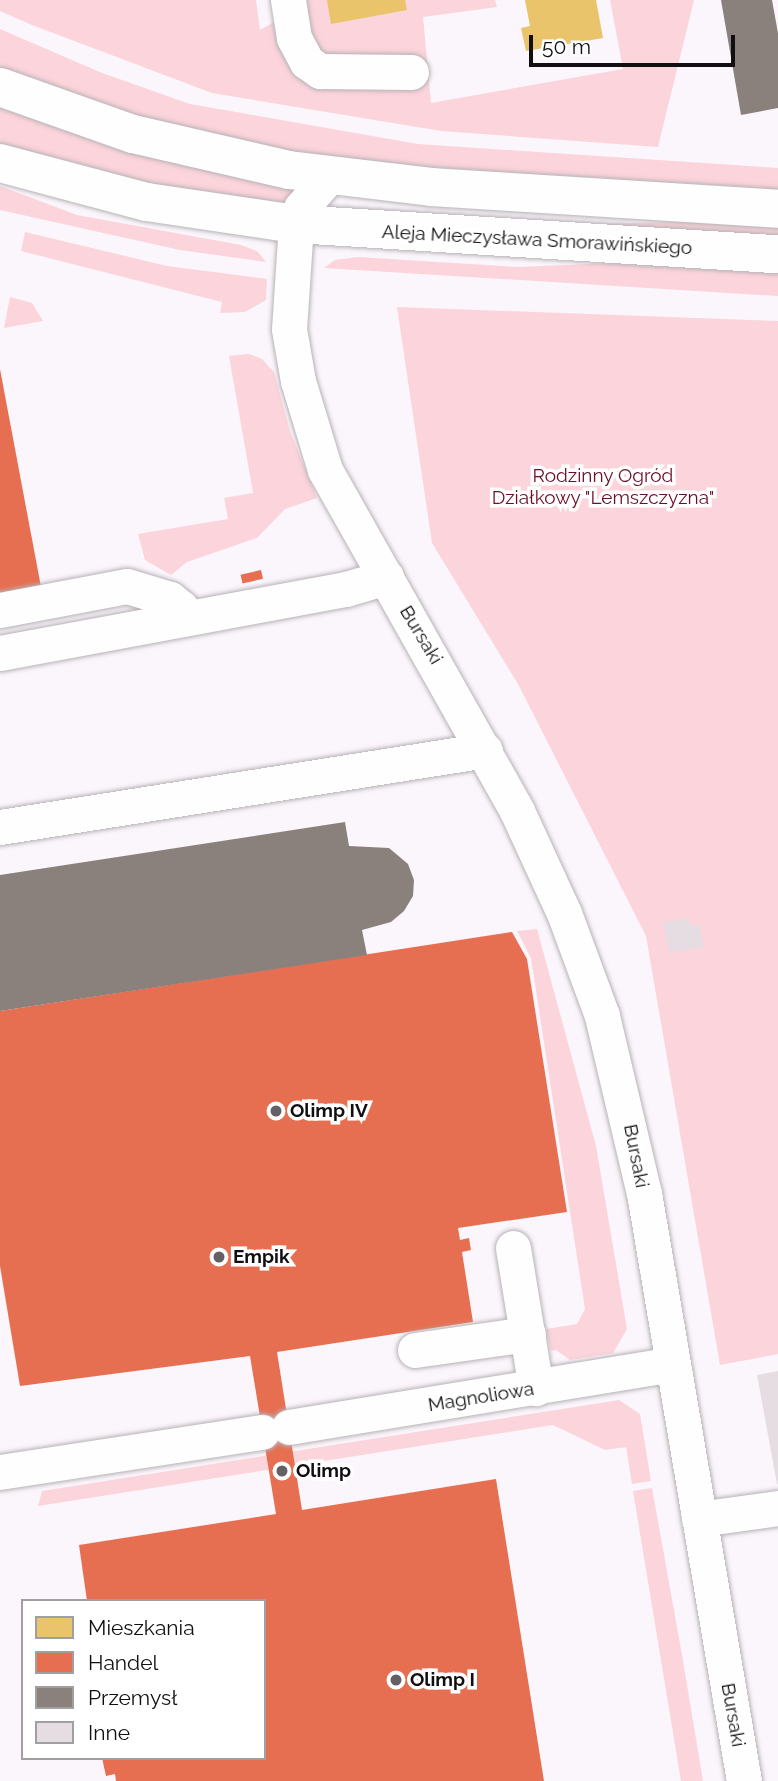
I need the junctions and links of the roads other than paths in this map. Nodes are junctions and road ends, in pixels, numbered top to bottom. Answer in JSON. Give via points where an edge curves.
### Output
{"nodes":[{"id":1,"x":288,"y":0,"type":"edge"},
{"id":2,"x":411,"y":72,"type":"dead end"},
{"id":3,"x":0,"y":87,"type":"edge"},
{"id":4,"x":0,"y":163,"type":"edge"},
{"id":5,"x":330,"y":176,"type":"junction"},
{"id":6,"x":778,"y":209,"type":"edge"},
{"id":7,"x":296,"y":224,"type":"junction"},
{"id":8,"x":778,"y":254,"type":"edge"},
{"id":9,"x":386,"y":577,"type":"junction"},
{"id":10,"x":0,"y":610,"type":"edge"},
{"id":11,"x":182,"y":619,"type":"junction"},
{"id":12,"x":0,"y":653,"type":"edge"},
{"id":13,"x":485,"y":750,"type":"junction"},
{"id":14,"x":0,"y":827,"type":"edge"},
{"id":15,"x":513,"y":1248,"type":"dead end"},
{"id":16,"x":527,"y":1334,"type":"junction"},
{"id":17,"x":415,"y":1350,"type":"dead end"},
{"id":18,"x":673,"y":1364,"type":"junction"},
{"id":19,"x":536,"y":1388,"type":"junction"},
{"id":20,"x":0,"y":1443,"type":"edge"},
{"id":21,"x":0,"y":1472,"type":"edge"},
{"id":22,"x":778,"y":1508,"type":"edge"},
{"id":23,"x":699,"y":1519,"type":"junction"},
{"id":24,"x":744,"y":1781,"type":"edge"}],
"edges":[{"from":1,"to":2,"type":"street","via":[[294,38],[307,62],[320,71]]},
{"from":3,"to":5,"type":"main road","via":[[133,134]]},
{"from":4,"to":7,"type":"main road","name":"Aleja Mieczysława Smorawińskiego","via":[[147,202]]},
{"from":5,"to":6,"type":"main road"},
{"from":5,"to":7,"type":"street","via":[[301,208]]},
{"from":7,"to":8,"type":"main road","name":"Aleja Mieczysława Smorawińskiego"},
{"from":7,"to":9,"type":"street","name":"Bursaki","via":[[289,329],[298,381],[325,470]]},
{"from":9,"to":11,"type":"street","via":[[346,589]]},
{"from":9,"to":13,"type":"street","name":"Bursaki"},
{"from":10,"to":11,"type":"street","via":[[127,586],[170,599],[181,608]]},
{"from":11,"to":12,"type":"street"},
{"from":13,"to":14,"type":"street"},
{"from":13,"to":18,"type":"street","name":"Bursaki","via":[[559,900],[602,1016],[631,1129]]},
{"from":15,"to":16,"type":"street"},
{"from":16,"to":17,"type":"street"},
{"from":16,"to":19,"type":"street"},
{"from":18,"to":19,"type":"street","name":"Magnoliowa"},
{"from":18,"to":23,"type":"street","name":"Bursaki"},
{"from":19,"to":21,"type":"street","name":"Magnoliowa"},
{"from":20,"to":21,"type":"street"},
{"from":22,"to":23,"type":"street"},
{"from":23,"to":24,"type":"street","name":"Bursaki"}]}
